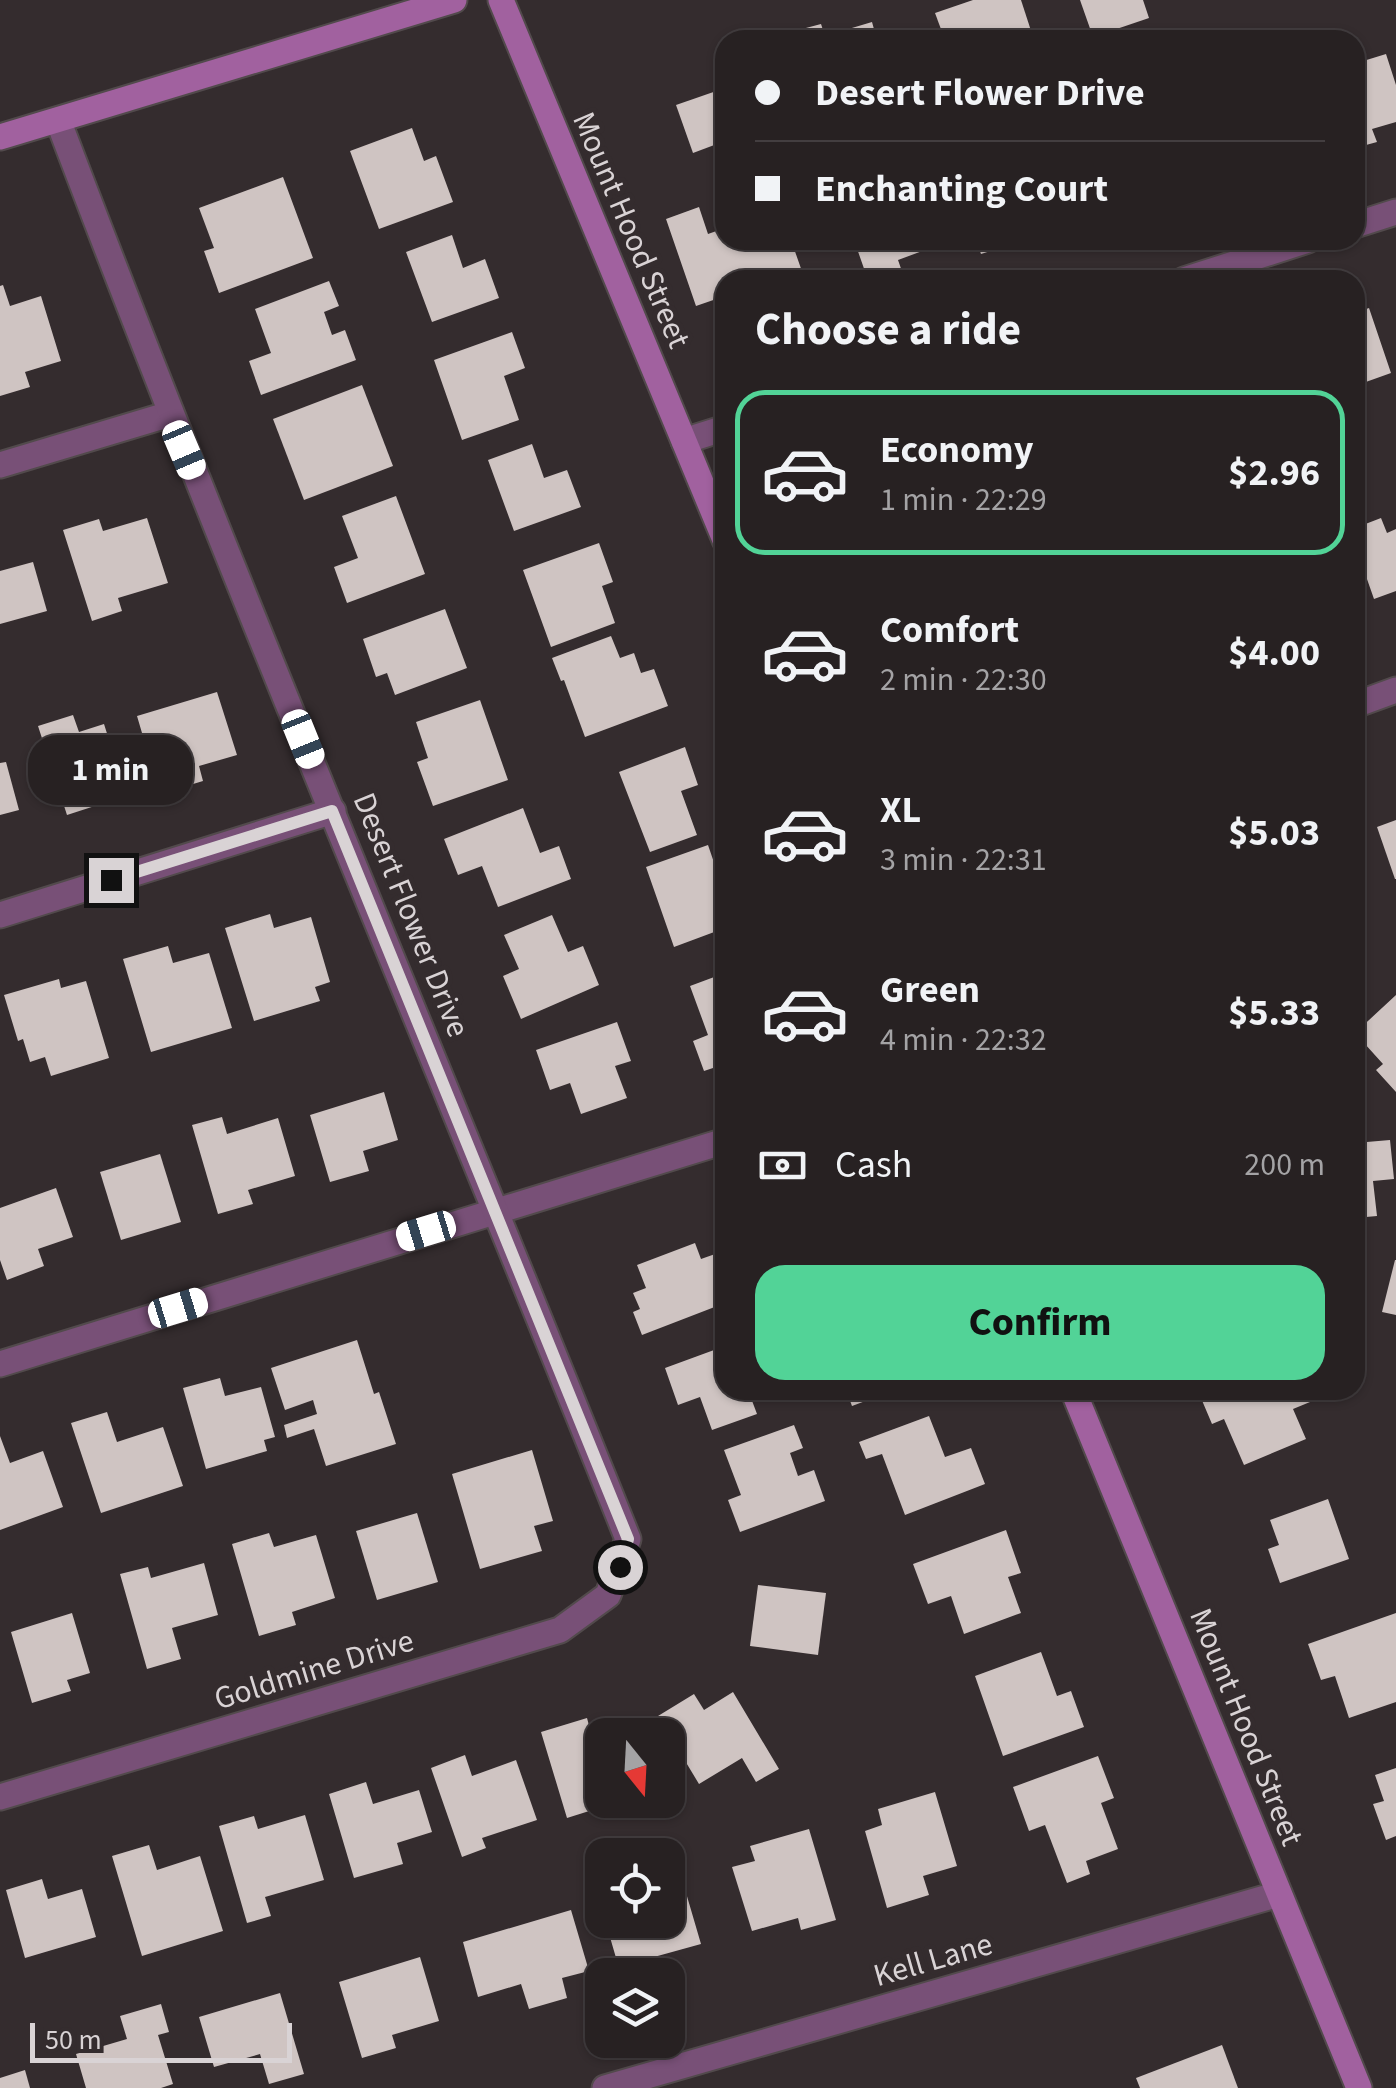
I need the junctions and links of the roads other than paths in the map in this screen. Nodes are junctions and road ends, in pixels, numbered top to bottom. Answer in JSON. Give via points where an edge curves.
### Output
{"nodes":[{"id":1,"x":454,"y":0,"type":"edge"},
{"id":2,"x":501,"y":0,"type":"edge"},
{"id":3,"x":58,"y":120,"type":"junction"},
{"id":4,"x":0,"y":137,"type":"edge"},
{"id":5,"x":1396,"y":212,"type":"edge"},
{"id":6,"x":1365,"y":222,"type":"edge"},
{"id":7,"x":1277,"y":250,"type":"edge"},
{"id":8,"x":1215,"y":270,"type":"edge"},
{"id":9,"x":170,"y":414,"type":"junction"},
{"id":10,"x":715,"y":431,"type":"edge"},
{"id":11,"x":684,"y":441,"type":"junction"},
{"id":12,"x":0,"y":465,"type":"edge"},
{"id":13,"x":715,"y":516,"type":"edge"},
{"id":14,"x":1396,"y":690,"type":"edge"},
{"id":15,"x":1365,"y":702,"type":"edge"},
{"id":16,"x":332,"y":811,"type":"junction"},
{"id":17,"x":0,"y":914,"type":"edge"},
{"id":18,"x":715,"y":1144,"type":"edge"},
{"id":19,"x":497,"y":1209,"type":"junction"},
{"id":20,"x":0,"y":1364,"type":"edge"},
{"id":21,"x":1077,"y":1400,"type":"edge"},
{"id":22,"x":620,"y":1567,"type":"joint"},
{"id":23,"x":0,"y":1797,"type":"edge"},
{"id":24,"x":1279,"y":1894,"type":"junction"},
{"id":25,"x":605,"y":2088,"type":"edge"},
{"id":26,"x":1359,"y":2088,"type":"edge"}],
"edges":[{"from":1,"to":3,"type":"street"},
{"from":2,"to":11,"type":"street","name":"Mount Hood Street"},
{"from":3,"to":4,"type":"street"},
{"from":3,"to":9,"type":"street","name":"Desert Flower Drive"},
{"from":5,"to":6,"type":"street"},
{"from":7,"to":8,"type":"street"},
{"from":9,"to":12,"type":"street"},
{"from":9,"to":16,"type":"street","name":"Desert Flower Drive"},
{"from":10,"to":11,"type":"street"},
{"from":11,"to":13,"type":"street","name":"Mount Hood Street"},
{"from":14,"to":15,"type":"street"},
{"from":16,"to":17,"type":"street"},
{"from":16,"to":19,"type":"street","name":"Desert Flower Drive"},
{"from":18,"to":19,"type":"street"},
{"from":19,"to":20,"type":"street"},
{"from":19,"to":22,"type":"street","name":"Desert Flower Drive","via":[[628,1539]]},
{"from":21,"to":24,"type":"street","name":"Mount Hood Street"},
{"from":22,"to":23,"type":"street","name":"Goldmine Drive","via":[[608,1595],[560,1630]]},
{"from":24,"to":25,"type":"street","name":"Kell Lane"},
{"from":24,"to":26,"type":"street","name":"Mount Hood Street"}]}
